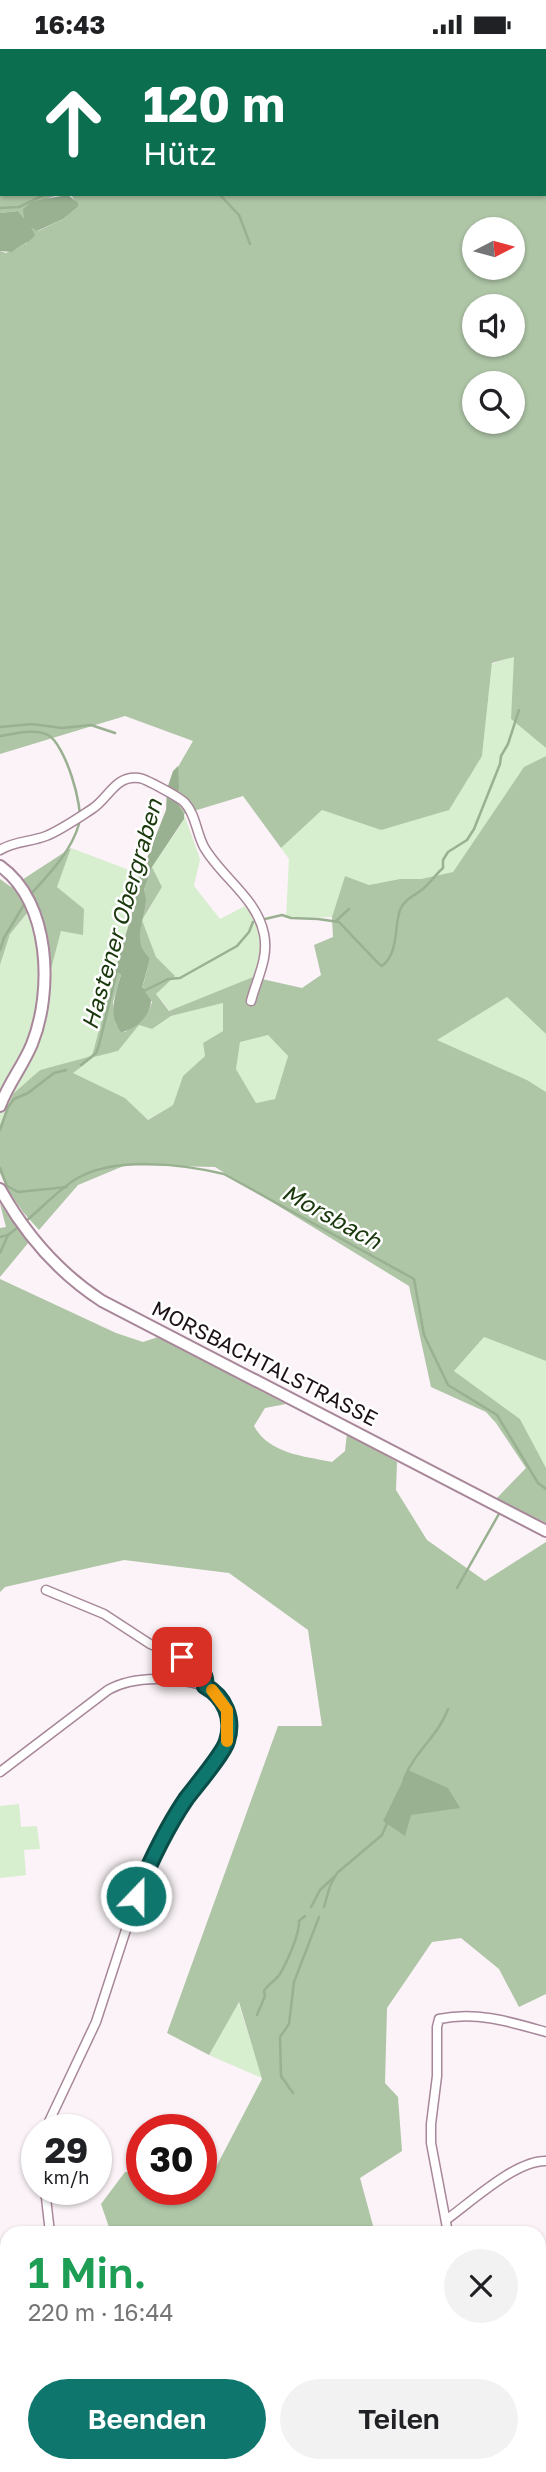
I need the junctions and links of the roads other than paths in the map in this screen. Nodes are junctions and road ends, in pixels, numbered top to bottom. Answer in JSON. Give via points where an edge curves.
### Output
{"nodes":[{"id":1,"x":0,"y":850,"type":"edge"},
{"id":2,"x":0,"y":866,"type":"edge"},
{"id":3,"x":251,"y":1001,"type":"dead end"},
{"id":4,"x":0,"y":1106,"type":"edge"},
{"id":5,"x":0,"y":1189,"type":"edge"},
{"id":6,"x":546,"y":1531,"type":"edge"},
{"id":7,"x":46,"y":1590,"type":"dead end"},
{"id":8,"x":205,"y":1686,"type":"junction"},
{"id":9,"x":0,"y":1772,"type":"edge"},
{"id":10,"x":546,"y":2032,"type":"edge"},
{"id":11,"x":53,"y":2114,"type":"edge"},
{"id":12,"x":546,"y":2161,"type":"edge"},
{"id":13,"x":47,"y":2205,"type":"edge"},
{"id":14,"x":446,"y":2220,"type":"junction"},
{"id":15,"x":49,"y":2226,"type":"edge"},
{"id":16,"x":447,"y":2226,"type":"edge"}],
"edges":[{"from":1,"to":3,"type":"street","via":[[43,837],[84,814],[119,782],[130,778],[147,779],[172,794],[191,811],[206,851],[260,919],[265,955]]},
{"from":2,"to":4,"type":"main road","via":[[22,888],[30,905],[45,968],[41,1017]]},
{"from":5,"to":6,"type":"main road","name":"MORSBACHTALSTRASSE","via":[[61,1271],[102,1301]]},
{"from":7,"to":8,"type":"street","via":[[104,1614],[150,1644],[182,1657],[205,1675]]},
{"from":8,"to":9,"type":"street","via":[[150,1679],[118,1685]]},
{"from":8,"to":11,"type":"street","via":[[222,1700],[228,1716],[227,1741],[150,1862],[94,2029]]},
{"from":10,"to":14,"type":"street","via":[[485,2017],[439,2019],[431,2143]]},
{"from":12,"to":14,"type":"street","via":[[517,2169]]},
{"from":13,"to":15,"type":"street"},
{"from":14,"to":16,"type":"street"}]}
